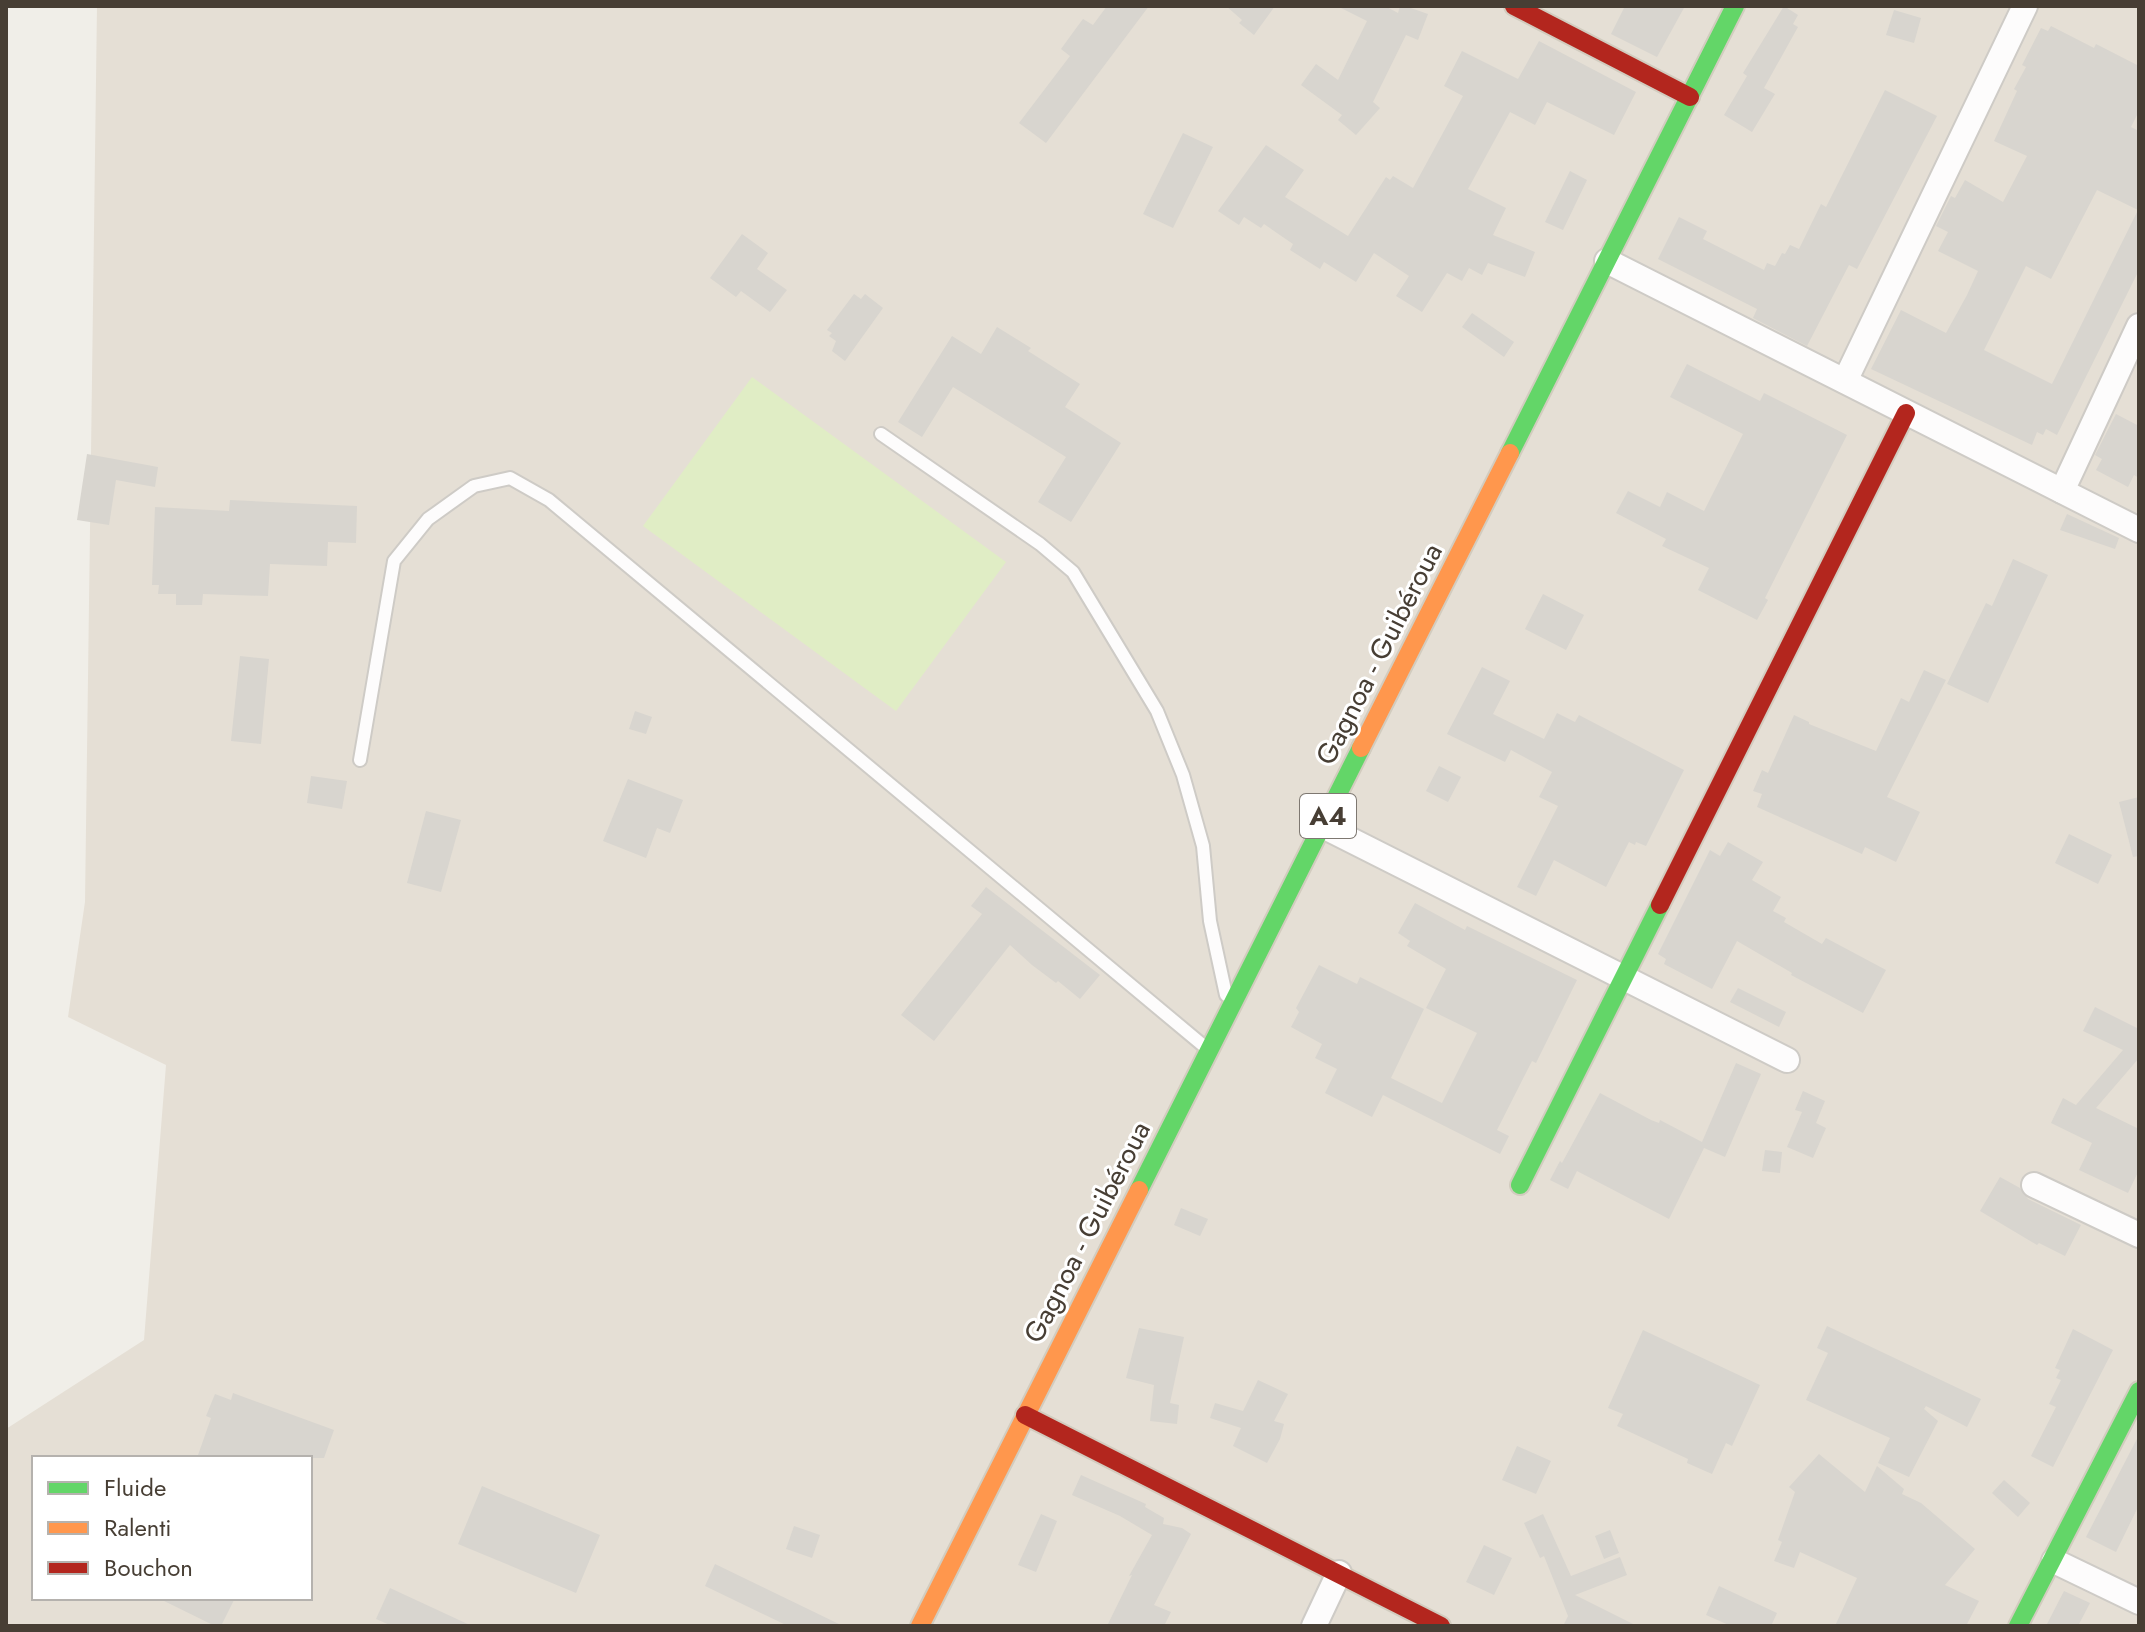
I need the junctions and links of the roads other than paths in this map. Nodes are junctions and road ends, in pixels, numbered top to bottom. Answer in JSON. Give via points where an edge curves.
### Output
{"nodes":[{"id":1,"x":1514,"y":6,"type":"edge"},
{"id":2,"x":1735,"y":6,"type":"edge"},
{"id":3,"x":2025,"y":6,"type":"edge"},
{"id":4,"x":1690,"y":97,"type":"junction"},
{"id":5,"x":1607,"y":261,"type":"junction"},
{"id":6,"x":2139,"y":326,"type":"edge"},
{"id":7,"x":1845,"y":381,"type":"junction"},
{"id":8,"x":1906,"y":413,"type":"junction"},
{"id":9,"x":881,"y":434,"type":"dead end"},
{"id":10,"x":2062,"y":491,"type":"junction"},
{"id":11,"x":2139,"y":530,"type":"edge"},
{"id":12,"x":360,"y":760,"type":"dead end"},
{"id":13,"x":1323,"y":826,"type":"junction"},
{"id":14,"x":1624,"y":978,"type":"junction"},
{"id":15,"x":1230,"y":1013,"type":"junction"},
{"id":16,"x":1211,"y":1051,"type":"junction"},
{"id":17,"x":1787,"y":1060,"type":"dead end"},
{"id":18,"x":1520,"y":1185,"type":"dead end"},
{"id":19,"x":2034,"y":1185,"type":"dead end"},
{"id":20,"x":2139,"y":1235,"type":"edge"},
{"id":21,"x":2139,"y":1391,"type":"edge"},
{"id":22,"x":1025,"y":1415,"type":"junction"},
{"id":23,"x":2054,"y":1561,"type":"junction"},
{"id":24,"x":1339,"y":1573,"type":"junction"},
{"id":25,"x":2139,"y":1602,"type":"edge"},
{"id":26,"x":920,"y":1626,"type":"edge"},
{"id":27,"x":1314,"y":1626,"type":"edge"},
{"id":28,"x":1441,"y":1626,"type":"edge"},
{"id":29,"x":2018,"y":1626,"type":"edge"}],
"edges":[{"from":1,"to":4,"type":"main road"},
{"from":2,"to":4,"type":"main road","name":"Gagnoa - Guibéroua","number":"A4"},
{"from":3,"to":7,"type":"street"},
{"from":4,"to":5,"type":"main road","name":"Gagnoa - Guibéroua","number":"A4"},
{"from":5,"to":7,"type":"street"},
{"from":5,"to":13,"type":"main road","name":"Gagnoa - Guibéroua","number":"A4"},
{"from":6,"to":10,"type":"street"},
{"from":7,"to":8,"type":"street"},
{"from":8,"to":10,"type":"street"},
{"from":8,"to":14,"type":"main road"},
{"from":9,"to":15,"type":"lane","via":[[1073,572],[1157,711],[1203,846],[1210,921]]},
{"from":10,"to":11,"type":"street"},
{"from":12,"to":16,"type":"lane","via":[[394,561],[428,519],[474,486],[510,478],[549,500]]},
{"from":13,"to":14,"type":"street"},
{"from":13,"to":15,"type":"main road","name":"Gagnoa - Guibéroua","number":"A4"},
{"from":14,"to":17,"type":"street"},
{"from":14,"to":18,"type":"main road"},
{"from":15,"to":16,"type":"main road","name":"Gagnoa - Guibéroua","number":"A4"},
{"from":16,"to":22,"type":"main road","name":"Gagnoa - Guibéroua","number":"A4"},
{"from":19,"to":20,"type":"street"},
{"from":21,"to":23,"type":"main road"},
{"from":22,"to":24,"type":"main road"},
{"from":22,"to":26,"type":"main road","name":"Gagnoa - Guibéroua","number":"A4"},
{"from":23,"to":25,"type":"street"},
{"from":23,"to":29,"type":"main road"},
{"from":24,"to":27,"type":"street"},
{"from":24,"to":28,"type":"main road"}]}
